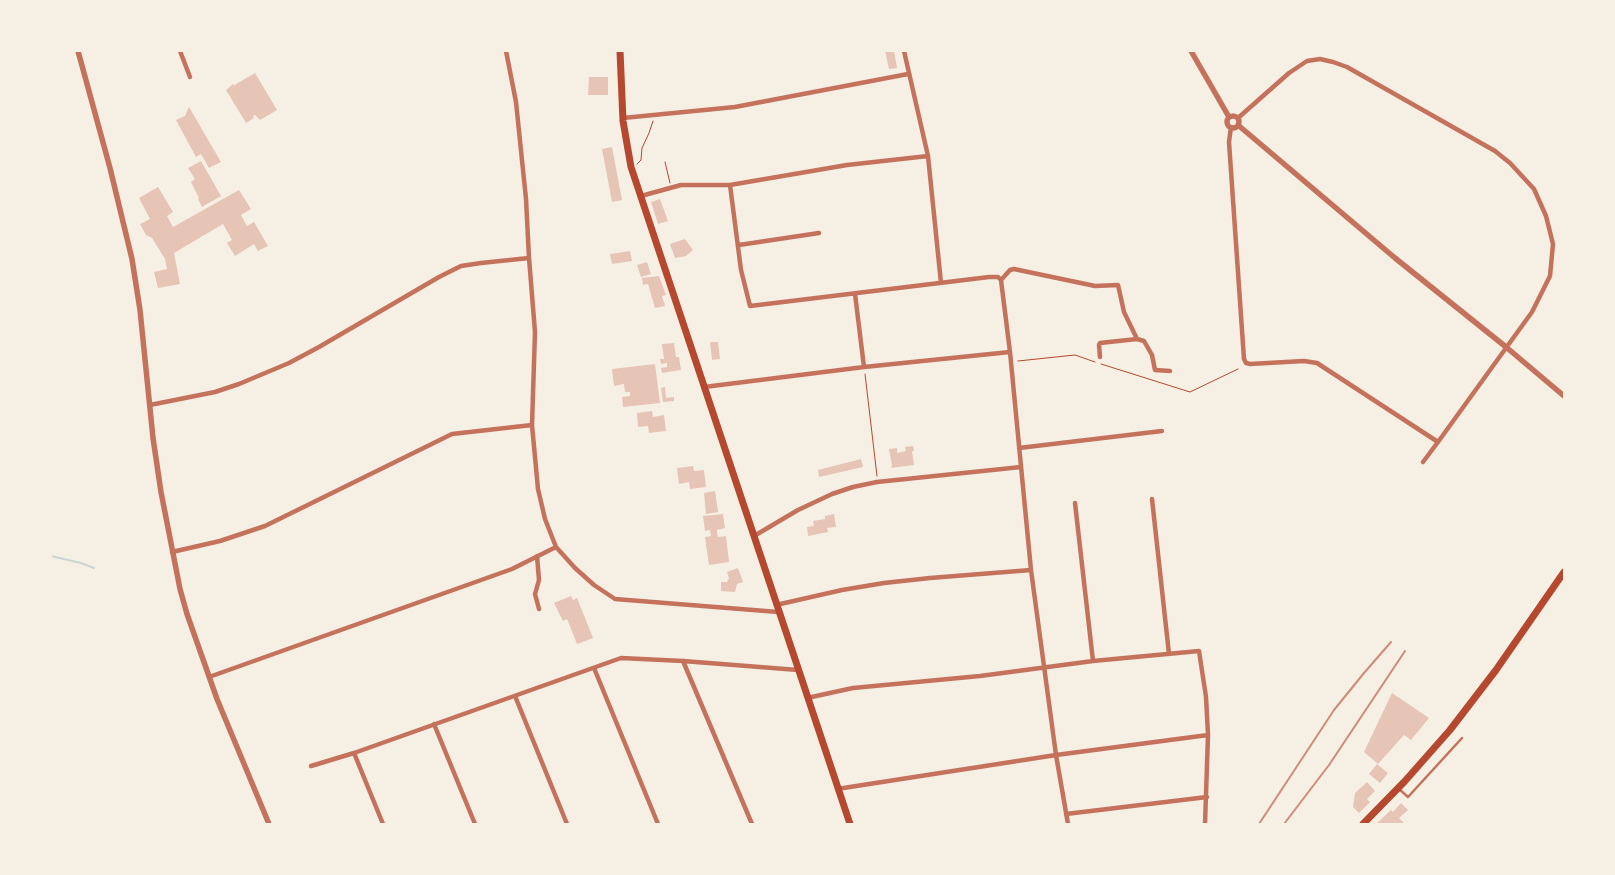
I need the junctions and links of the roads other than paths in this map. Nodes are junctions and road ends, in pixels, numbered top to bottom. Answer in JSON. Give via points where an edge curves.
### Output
{"nodes":[{"id":1,"x":78,"y":51,"type":"edge"},
{"id":2,"x":180,"y":51,"type":"edge"},
{"id":3,"x":506,"y":51,"type":"edge"},
{"id":4,"x":620,"y":51,"type":"edge"},
{"id":5,"x":904,"y":51,"type":"edge"},
{"id":6,"x":1191,"y":51,"type":"edge"},
{"id":7,"x":908,"y":74,"type":"junction"},
{"id":8,"x":190,"y":77,"type":"dead end"},
{"id":9,"x":1229,"y":117,"type":"junction"},
{"id":10,"x":623,"y":118,"type":"junction"},
{"id":11,"x":1238,"y":118,"type":"junction"},
{"id":12,"x":1238,"y":125,"type":"junction"},
{"id":13,"x":1231,"y":127,"type":"junction"},
{"id":14,"x":928,"y":156,"type":"junction"},
{"id":15,"x":730,"y":185,"type":"junction"},
{"id":16,"x":641,"y":196,"type":"junction"},
{"id":17,"x":819,"y":233,"type":"dead end"},
{"id":18,"x":739,"y":245,"type":"junction"},
{"id":19,"x":529,"y":258,"type":"junction"},
{"id":20,"x":1001,"y":280,"type":"junction"},
{"id":21,"x":941,"y":282,"type":"junction"},
{"id":22,"x":855,"y":294,"type":"junction"},
{"id":23,"x":1137,"y":339,"type":"junction"},
{"id":24,"x":1506,"y":347,"type":"junction"},
{"id":25,"x":1010,"y":352,"type":"junction"},
{"id":26,"x":1100,"y":357,"type":"dead end"},
{"id":27,"x":864,"y":367,"type":"junction"},
{"id":28,"x":1170,"y":371,"type":"dead end"},
{"id":29,"x":704,"y":387,"type":"junction"},
{"id":30,"x":1562,"y":395,"type":"edge"},
{"id":31,"x":150,"y":404,"type":"junction"},
{"id":32,"x":532,"y":424,"type":"junction"},
{"id":33,"x":1162,"y":430,"type":"dead end"},
{"id":34,"x":1438,"y":442,"type":"junction"},
{"id":35,"x":1019,"y":448,"type":"junction"},
{"id":36,"x":1424,"y":462,"type":"dead end"},
{"id":37,"x":1021,"y":466,"type":"junction"},
{"id":38,"x":1152,"y":498,"type":"dead end"},
{"id":39,"x":1075,"y":503,"type":"dead end"},
{"id":40,"x":754,"y":536,"type":"junction"},
{"id":41,"x":556,"y":547,"type":"junction"},
{"id":42,"x":172,"y":552,"type":"junction"},
{"id":43,"x":537,"y":556,"type":"junction"},
{"id":44,"x":1031,"y":570,"type":"junction"},
{"id":45,"x":1564,"y":572,"type":"edge"},
{"id":46,"x":540,"y":609,"type":"dead end"},
{"id":47,"x":777,"y":609,"type":"junction"},
{"id":48,"x":1169,"y":654,"type":"junction"},
{"id":49,"x":683,"y":661,"type":"junction"},
{"id":50,"x":1093,"y":661,"type":"junction"},
{"id":51,"x":594,"y":668,"type":"junction"},
{"id":52,"x":1044,"y":668,"type":"junction"},
{"id":53,"x":798,"y":670,"type":"junction"},
{"id":54,"x":209,"y":677,"type":"junction"},
{"id":55,"x":515,"y":696,"type":"junction"},
{"id":56,"x":807,"y":698,"type":"junction"},
{"id":57,"x":434,"y":724,"type":"junction"},
{"id":58,"x":1208,"y":735,"type":"junction"},
{"id":59,"x":1462,"y":738,"type":"dead end"},
{"id":60,"x":354,"y":753,"type":"junction"},
{"id":61,"x":1056,"y":755,"type":"junction"},
{"id":62,"x":312,"y":766,"type":"dead end"},
{"id":63,"x":837,"y":788,"type":"junction"},
{"id":64,"x":1398,"y":788,"type":"junction"},
{"id":65,"x":1206,"y":797,"type":"junction"},
{"id":66,"x":1066,"y":814,"type":"junction"},
{"id":67,"x":269,"y":824,"type":"edge"},
{"id":68,"x":384,"y":824,"type":"edge"},
{"id":69,"x":474,"y":824,"type":"edge"},
{"id":70,"x":567,"y":824,"type":"edge"},
{"id":71,"x":658,"y":824,"type":"edge"},
{"id":72,"x":752,"y":824,"type":"edge"},
{"id":73,"x":850,"y":824,"type":"edge"},
{"id":74,"x":1068,"y":824,"type":"edge"},
{"id":75,"x":1205,"y":824,"type":"edge"},
{"id":76,"x":1362,"y":824,"type":"edge"}],
"edges":[{"from":1,"to":31,"type":"street","via":[[132,258]]},
{"from":2,"to":8,"type":"street"},
{"from":3,"to":19,"type":"street","via":[[517,110]]},
{"from":4,"to":10,"type":"main road"},
{"from":5,"to":7,"type":"street"},
{"from":6,"to":9,"type":"street"},
{"from":7,"to":10,"type":"street","via":[[735,107]]},
{"from":7,"to":14,"type":"street"},
{"from":9,"to":11,"type":"street"},
{"from":9,"to":13,"type":"street","via":[[1227,122]]},
{"from":10,"to":16,"type":"main road","via":[[627,150]]},
{"from":11,"to":12,"type":"street"},
{"from":11,"to":24,"type":"street","via":[[1307,60],[1320,59],[1347,67],[1465,133],[1510,163],[1534,189],[1546,216],[1553,244],[1550,276],[1532,312]]},
{"from":12,"to":13,"type":"street"},
{"from":12,"to":24,"type":"street"},
{"from":13,"to":34,"type":"street","via":[[1229,142],[1246,363],[1317,363]]},
{"from":14,"to":15,"type":"street","via":[[847,165]]},
{"from":14,"to":21,"type":"street"},
{"from":15,"to":16,"type":"street","via":[[692,184]]},
{"from":15,"to":18,"type":"street"},
{"from":16,"to":29,"type":"main road"},
{"from":17,"to":18,"type":"street"},
{"from":18,"to":22,"type":"street","via":[[750,306]]},
{"from":19,"to":31,"type":"street","via":[[461,266],[280,367],[215,392]]},
{"from":19,"to":32,"type":"street","via":[[535,332]]},
{"from":20,"to":21,"type":"street","via":[[995,277]]},
{"from":20,"to":23,"type":"street","via":[[1014,268],[1095,286],[1118,285],[1124,312]]},
{"from":20,"to":25,"type":"street"},
{"from":21,"to":22,"type":"street"},
{"from":22,"to":27,"type":"street"},
{"from":23,"to":26,"type":"street","via":[[1100,343]]},
{"from":23,"to":28,"type":"street","via":[[1144,341],[1152,355],[1155,370]]},
{"from":24,"to":30,"type":"street"},
{"from":24,"to":34,"type":"street"},
{"from":25,"to":27,"type":"street"},
{"from":25,"to":35,"type":"street"},
{"from":27,"to":29,"type":"street"},
{"from":29,"to":40,"type":"main road"},
{"from":31,"to":42,"type":"street","via":[[160,492]]},
{"from":32,"to":41,"type":"street","via":[[538,489]]},
{"from":32,"to":42,"type":"street","via":[[452,434],[265,526]]},
{"from":33,"to":35,"type":"street"},
{"from":34,"to":36,"type":"street"},
{"from":35,"to":37,"type":"street"},
{"from":37,"to":40,"type":"street","via":[[853,487],[798,510]]},
{"from":37,"to":44,"type":"street"},
{"from":38,"to":48,"type":"street"},
{"from":39,"to":50,"type":"street"},
{"from":40,"to":47,"type":"main road"},
{"from":41,"to":43,"type":"street"},
{"from":41,"to":47,"type":"street","via":[[594,585],[615,599]]},
{"from":42,"to":54,"type":"street","via":[[187,614]]},
{"from":43,"to":46,"type":"street","via":[[535,594]]},
{"from":43,"to":54,"type":"street","via":[[512,569]]},
{"from":44,"to":47,"type":"street","via":[[884,583],[842,590]]},
{"from":44,"to":52,"type":"street"},
{"from":45,"to":64,"type":"main road","via":[[1456,723]]},
{"from":47,"to":53,"type":"main road"},
{"from":48,"to":50,"type":"street"},
{"from":48,"to":58,"type":"street","via":[[1199,651]]},
{"from":49,"to":51,"type":"street","via":[[621,658]]},
{"from":49,"to":53,"type":"street"},
{"from":49,"to":72,"type":"street"},
{"from":50,"to":52,"type":"street"},
{"from":51,"to":55,"type":"street"},
{"from":51,"to":71,"type":"street"},
{"from":52,"to":56,"type":"street","via":[[854,688]]},
{"from":52,"to":61,"type":"street"},
{"from":53,"to":56,"type":"main road"},
{"from":54,"to":67,"type":"street"},
{"from":55,"to":57,"type":"street"},
{"from":55,"to":70,"type":"street"},
{"from":56,"to":63,"type":"main road"},
{"from":57,"to":60,"type":"street"},
{"from":57,"to":69,"type":"street"},
{"from":58,"to":61,"type":"street"},
{"from":58,"to":65,"type":"street"},
{"from":59,"to":64,"type":"lane","via":[[1408,797]]},
{"from":60,"to":62,"type":"street"},
{"from":60,"to":68,"type":"street"},
{"from":61,"to":63,"type":"street"},
{"from":61,"to":66,"type":"street"},
{"from":63,"to":73,"type":"main road"},
{"from":64,"to":76,"type":"main road"},
{"from":65,"to":66,"type":"street"},
{"from":65,"to":75,"type":"street"},
{"from":66,"to":74,"type":"street"}]}
